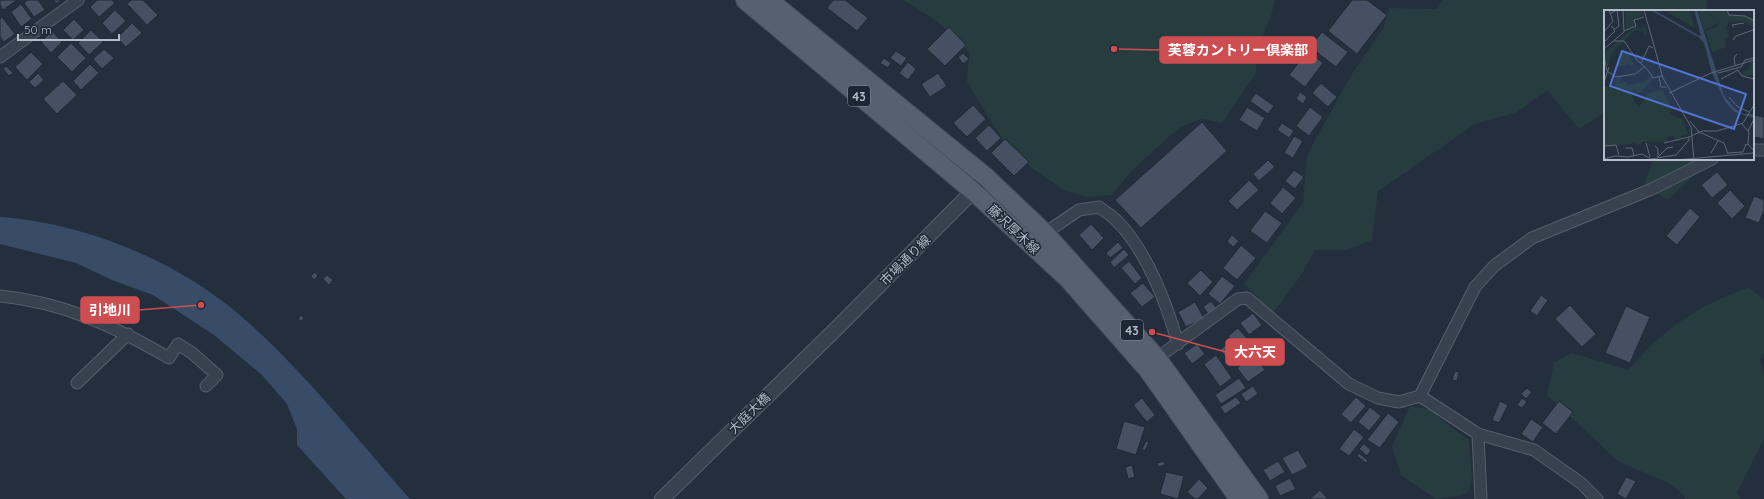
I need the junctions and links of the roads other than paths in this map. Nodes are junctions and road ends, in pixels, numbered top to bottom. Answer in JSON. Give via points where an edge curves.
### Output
{"nodes":[{"id":1,"x":78,"y":0,"type":"edge"},
{"id":2,"x":746,"y":0,"type":"edge"},
{"id":3,"x":769,"y":0,"type":"edge"},
{"id":4,"x":0,"y":57,"type":"edge"},
{"id":5,"x":1710,"y":160,"type":"edge"},
{"id":6,"x":986,"y":177,"type":"junction"},
{"id":7,"x":974,"y":192,"type":"junction"},
{"id":8,"x":1045,"y":233,"type":"junction"},
{"id":9,"x":0,"y":296,"type":"edge"},
{"id":10,"x":837,"y":328,"type":"joint"},
{"id":11,"x":128,"y":334,"type":"junction"},
{"id":12,"x":1178,"y":344,"type":"junction"},
{"id":13,"x":1151,"y":362,"type":"junction"},
{"id":14,"x":77,"y":383,"type":"dead end"},
{"id":15,"x":206,"y":386,"type":"dead end"},
{"id":16,"x":1420,"y":396,"type":"junction"},
{"id":17,"x":1478,"y":434,"type":"junction"},
{"id":18,"x":662,"y":499,"type":"edge"},
{"id":19,"x":1239,"y":499,"type":"edge"},
{"id":20,"x":1259,"y":499,"type":"edge"},
{"id":21,"x":1481,"y":499,"type":"edge"},
{"id":22,"x":1597,"y":499,"type":"edge"}],
"edges":[{"from":1,"to":4,"type":"street"},
{"from":2,"to":7,"type":"main road","name":"藤沢厚木線","number":"43"},
{"from":3,"to":6,"type":"main road","name":"藤沢厚木線","number":"43"},
{"from":5,"to":16,"type":"street","via":[[1652,189],[1532,238],[1494,266],[1475,287]]},
{"from":6,"to":7,"type":"street","name":"市場通り線"},
{"from":6,"to":8,"type":"main road","name":"藤沢厚木線","number":"43"},
{"from":7,"to":10,"type":"street","name":"市場通り線"},
{"from":7,"to":13,"type":"main road","name":"藤沢厚木線","number":"43","via":[[1068,279]]},
{"from":8,"to":12,"type":"street","via":[[1079,210],[1099,207],[1116,221],[1137,247],[1164,298]]},
{"from":8,"to":13,"type":"main road","name":"藤沢厚木線","number":"43"},
{"from":9,"to":11,"type":"street","via":[[44,303],[82,314]]},
{"from":10,"to":18,"type":"street","name":"大庭大橋"},
{"from":11,"to":14,"type":"street"},
{"from":11,"to":15,"type":"street","via":[[169,358],[178,344],[192,353],[216,375]]},
{"from":12,"to":13,"type":"street"},
{"from":12,"to":16,"type":"street","via":[[1238,299],[1247,298],[1349,384],[1378,398],[1399,402]]},
{"from":13,"to":19,"type":"main road","name":"藤沢厚木線","number":"43"},
{"from":13,"to":20,"type":"main road","name":"藤沢厚木線","number":"43"},
{"from":16,"to":17,"type":"street"},
{"from":17,"to":21,"type":"street"},
{"from":17,"to":22,"type":"street","via":[[1534,450],[1581,483]]}]}
